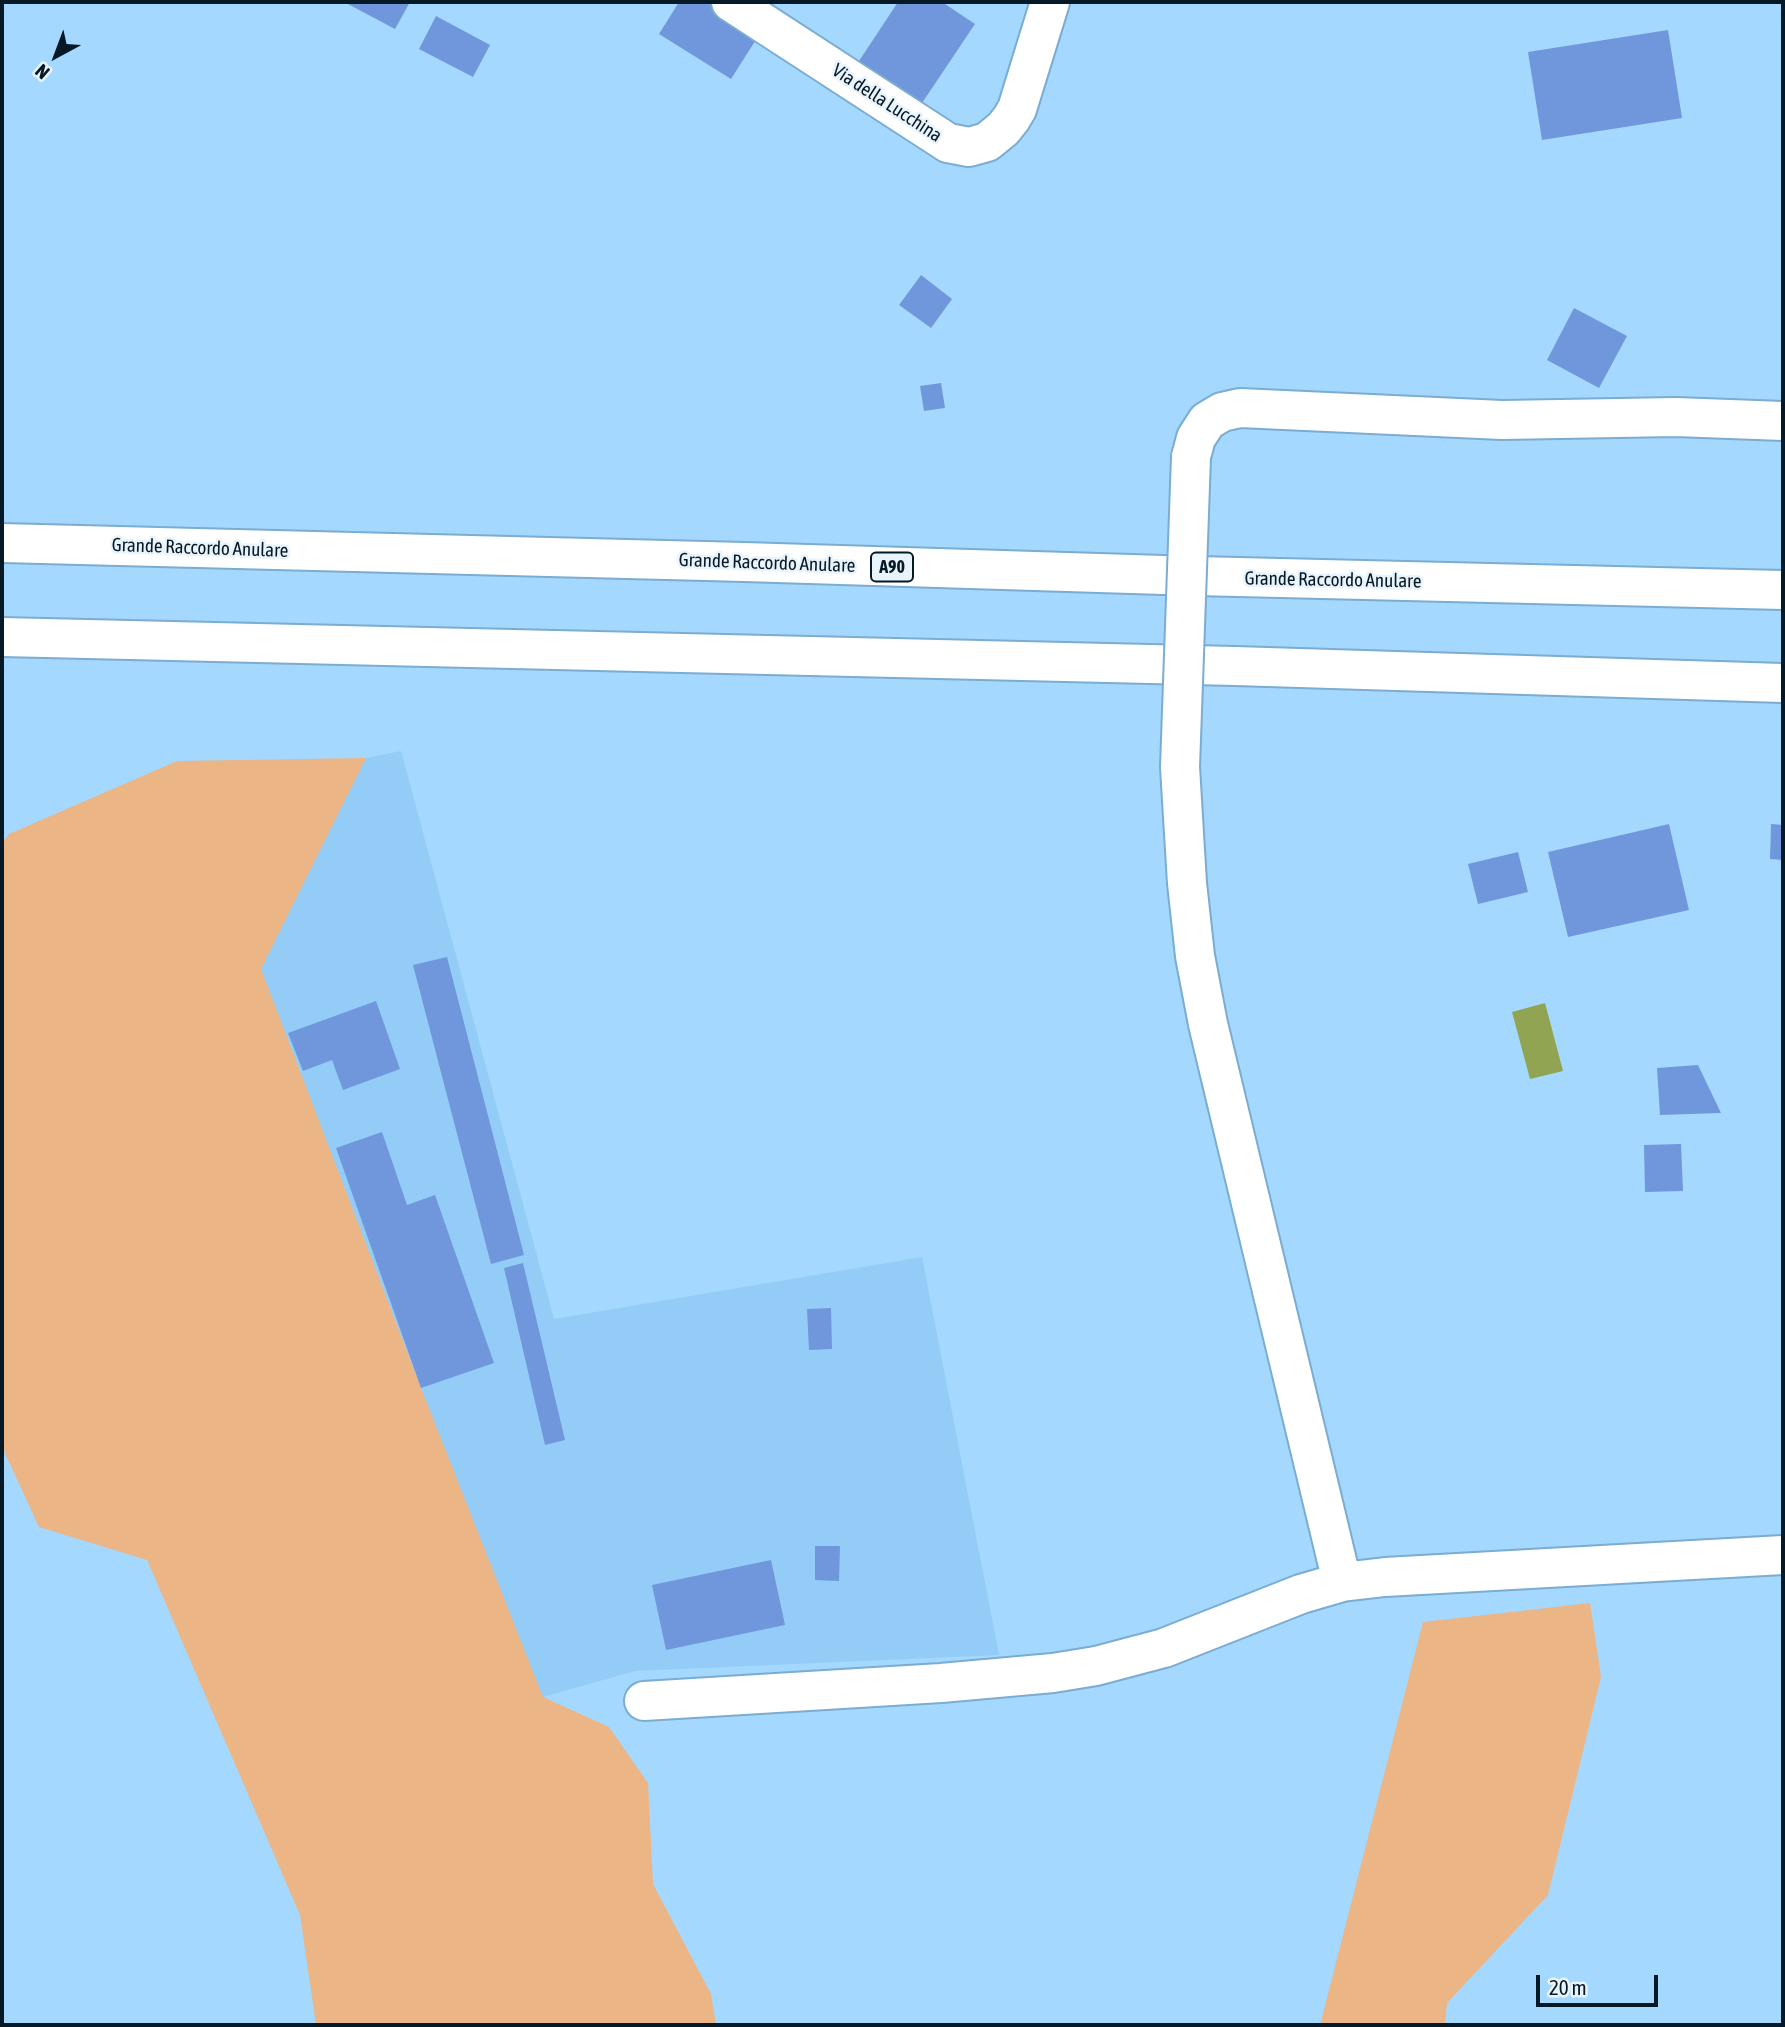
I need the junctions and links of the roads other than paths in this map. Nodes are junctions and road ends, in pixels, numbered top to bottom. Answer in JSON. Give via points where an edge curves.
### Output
{"nodes":[{"id":1,"x":731,"y":2,"type":"edge"},
{"id":2,"x":1050,"y":2,"type":"edge"},
{"id":3,"x":1783,"y":421,"type":"edge"},
{"id":4,"x":2,"y":543,"type":"edge"},
{"id":5,"x":1783,"y":590,"type":"edge"},
{"id":6,"x":2,"y":637,"type":"edge"},
{"id":7,"x":1783,"y":683,"type":"edge"},
{"id":8,"x":1783,"y":1555,"type":"edge"},
{"id":9,"x":1342,"y":1582,"type":"junction"},
{"id":10,"x":644,"y":1701,"type":"dead end"}],
"edges":[{"from":1,"to":2,"type":"main road","name":"Via della Lucchina","via":[[948,143],[969,147],[987,142],[1011,119]]},
{"from":3,"to":9,"type":"main road","bridge":true,"via":[[1676,417],[1502,420],[1240,408],[1222,411],[1207,421],[1196,438],[1191,457],[1180,767],[1195,956]]},
{"from":4,"to":5,"type":"main road","name":"Grande Raccordo Anulare","number":"A90"},
{"from":6,"to":7,"type":"main road"},
{"from":8,"to":9,"type":"main road"},
{"from":9,"to":10,"type":"main road","via":[[1164,1648],[1096,1666],[941,1683]]}]}
